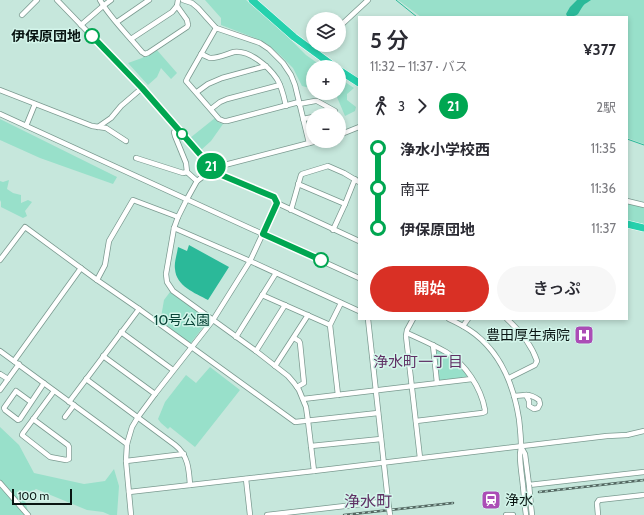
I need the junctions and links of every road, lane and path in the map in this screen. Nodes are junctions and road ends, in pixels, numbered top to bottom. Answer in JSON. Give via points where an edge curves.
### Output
{"nodes":[{"id":1,"x":36,"y":0,"type":"edge"},
{"id":2,"x":57,"y":0,"type":"edge"},
{"id":3,"x":100,"y":0,"type":"edge"},
{"id":4,"x":111,"y":0,"type":"edge"},
{"id":5,"x":149,"y":0,"type":"edge"},
{"id":6,"x":178,"y":0,"type":"edge"},
{"id":7,"x":184,"y":0,"type":"edge"},
{"id":8,"x":252,"y":0,"type":"edge"},
{"id":9,"x":368,"y":0,"type":"edge"},
{"id":10,"x":103,"y":6,"type":"junction"},
{"id":11,"x":177,"y":6,"type":"junction"},
{"id":12,"x":22,"y":15,"type":"dead end"},
{"id":13,"x":346,"y":20,"type":"edge"},
{"id":14,"x":117,"y":22,"type":"junction"},
{"id":15,"x":81,"y":25,"type":"junction"},
{"id":16,"x":216,"y":28,"type":"junction"},
{"id":17,"x":131,"y":39,"type":"junction"},
{"id":18,"x":306,"y":47,"type":"edge"},
{"id":19,"x":313,"y":52,"type":"edge"},
{"id":20,"x":201,"y":54,"type":"junction"},
{"id":21,"x":325,"y":60,"type":"edge"},
{"id":22,"x":266,"y":66,"type":"junction"},
{"id":23,"x":346,"y":75,"type":"edge"},
{"id":24,"x":358,"y":82,"type":"edge"},
{"id":25,"x":280,"y":85,"type":"junction"},
{"id":26,"x":142,"y":88,"type":"junction"},
{"id":27,"x":0,"y":90,"type":"edge"},
{"id":28,"x":197,"y":92,"type":"junction"},
{"id":29,"x":299,"y":103,"type":"junction"},
{"id":30,"x":35,"y":104,"type":"junction"},
{"id":31,"x":286,"y":106,"type":"junction"},
{"id":32,"x":330,"y":108,"type":"edge"},
{"id":33,"x":211,"y":109,"type":"junction"},
{"id":34,"x":0,"y":114,"type":"edge"},
{"id":35,"x":306,"y":118,"type":"edge"},
{"id":36,"x":303,"y":119,"type":"junction"},
{"id":37,"x":26,"y":126,"type":"junction"},
{"id":38,"x":98,"y":127,"type":"junction"},
{"id":39,"x":358,"y":127,"type":"edge"},
{"id":40,"x":177,"y":128,"type":"junction"},
{"id":41,"x":306,"y":131,"type":"edge"},
{"id":42,"x":346,"y":132,"type":"edge"},
{"id":43,"x":126,"y":141,"type":"dead end"},
{"id":44,"x":306,"y":144,"type":"edge"},
{"id":45,"x":136,"y":158,"type":"dead end"},
{"id":46,"x":212,"y":168,"type":"junction"},
{"id":47,"x":187,"y":172,"type":"junction"},
{"id":48,"x":357,"y":180,"type":"edge"},
{"id":49,"x":197,"y":181,"type":"junction"},
{"id":50,"x":298,"y":184,"type":"junction"},
{"id":51,"x":187,"y":199,"type":"junction"},
{"id":52,"x":628,"y":201,"type":"edge"},
{"id":53,"x":277,"y":203,"type":"junction"},
{"id":54,"x":345,"y":204,"type":"junction"},
{"id":55,"x":644,"y":205,"type":"edge"},
{"id":56,"x":291,"y":210,"type":"junction"},
{"id":57,"x":178,"y":217,"type":"junction"},
{"id":58,"x":628,"y":224,"type":"edge"},
{"id":59,"x":174,"y":228,"type":"junction"},
{"id":60,"x":644,"y":228,"type":"edge"},
{"id":61,"x":334,"y":230,"type":"junction"},
{"id":62,"x":263,"y":234,"type":"junction"},
{"id":63,"x":358,"y":241,"type":"edge"},
{"id":64,"x":2,"y":253,"type":"edge"},
{"id":65,"x":0,"y":260,"type":"edge"},
{"id":66,"x":250,"y":261,"type":"junction"},
{"id":67,"x":81,"y":268,"type":"junction"},
{"id":68,"x":276,"y":273,"type":"junction"},
{"id":69,"x":358,"y":278,"type":"edge"},
{"id":70,"x":97,"y":280,"type":"junction"},
{"id":71,"x":262,"y":295,"type":"junction"},
{"id":72,"x":341,"y":303,"type":"junction"},
{"id":73,"x":286,"y":305,"type":"junction"},
{"id":74,"x":139,"y":309,"type":"junction"},
{"id":75,"x":358,"y":311,"type":"edge"},
{"id":76,"x":308,"y":315,"type":"junction"},
{"id":77,"x":213,"y":320,"type":"junction"},
{"id":78,"x":368,"y":320,"type":"edge"},
{"id":79,"x":413,"y":320,"type":"edge"},
{"id":80,"x":451,"y":320,"type":"edge"},
{"id":81,"x":467,"y":320,"type":"edge"},
{"id":82,"x":508,"y":320,"type":"edge"},
{"id":83,"x":330,"y":325,"type":"junction"},
{"id":84,"x":463,"y":326,"type":"junction"},
{"id":85,"x":121,"y":332,"type":"junction"},
{"id":86,"x":407,"y":333,"type":"junction"},
{"id":87,"x":236,"y":336,"type":"junction"},
{"id":88,"x":294,"y":338,"type":"junction"},
{"id":89,"x":433,"y":345,"type":"junction"},
{"id":90,"x":191,"y":347,"type":"junction"},
{"id":91,"x":0,"y":351,"type":"edge"},
{"id":92,"x":256,"y":351,"type":"junction"},
{"id":93,"x":103,"y":356,"type":"junction"},
{"id":94,"x":14,"y":361,"type":"junction"},
{"id":95,"x":19,"y":364,"type":"junction"},
{"id":96,"x":275,"y":366,"type":"junction"},
{"id":97,"x":173,"y":370,"type":"junction"},
{"id":98,"x":0,"y":374,"type":"edge"},
{"id":99,"x":508,"y":378,"type":"junction"},
{"id":100,"x":8,"y":379,"type":"junction"},
{"id":101,"x":86,"y":379,"type":"junction"},
{"id":102,"x":472,"y":379,"type":"junction"},
{"id":103,"x":44,"y":383,"type":"junction"},
{"id":104,"x":437,"y":383,"type":"junction"},
{"id":105,"x":412,"y":386,"type":"junction"},
{"id":106,"x":297,"y":387,"type":"junction"},
{"id":107,"x":0,"y":390,"type":"edge"},
{"id":108,"x":54,"y":390,"type":"junction"},
{"id":109,"x":376,"y":390,"type":"junction"},
{"id":110,"x":155,"y":394,"type":"junction"},
{"id":111,"x":338,"y":395,"type":"junction"},
{"id":112,"x":526,"y":395,"type":"dead end"},
{"id":113,"x":514,"y":396,"type":"junction"},
{"id":114,"x":303,"y":399,"type":"junction"},
{"id":115,"x":31,"y":402,"type":"junction"},
{"id":116,"x":72,"y":404,"type":"junction"},
{"id":117,"x":378,"y":413,"type":"junction"},
{"id":118,"x":66,"y":417,"type":"dead end"},
{"id":119,"x":138,"y":417,"type":"junction"},
{"id":120,"x":33,"y":419,"type":"junction"},
{"id":121,"x":308,"y":421,"type":"junction"},
{"id":122,"x":416,"y":421,"type":"junction"},
{"id":123,"x":644,"y":431,"type":"edge"},
{"id":124,"x":381,"y":439,"type":"junction"},
{"id":125,"x":127,"y":444,"type":"junction"},
{"id":126,"x":311,"y":446,"type":"junction"},
{"id":127,"x":521,"y":447,"type":"junction"},
{"id":128,"x":184,"y":454,"type":"junction"},
{"id":129,"x":420,"y":458,"type":"junction"},
{"id":130,"x":126,"y":461,"type":"junction"},
{"id":131,"x":384,"y":463,"type":"junction"},
{"id":132,"x":314,"y":472,"type":"junction"},
{"id":133,"x":644,"y":472,"type":"edge"},
{"id":134,"x":246,"y":479,"type":"junction"},
{"id":135,"x":0,"y":483,"type":"edge"},
{"id":136,"x":190,"y":485,"type":"junction"},
{"id":137,"x":529,"y":485,"type":"junction"},
{"id":138,"x":129,"y":492,"type":"junction"},
{"id":139,"x":644,"y":495,"type":"edge"},
{"id":140,"x":388,"y":501,"type":"junction"},
{"id":141,"x":528,"y":506,"type":"junction"},
{"id":142,"x":28,"y":515,"type":"edge"},
{"id":143,"x":131,"y":515,"type":"edge"},
{"id":144,"x":250,"y":515,"type":"edge"},
{"id":145,"x":267,"y":515,"type":"edge"},
{"id":146,"x":390,"y":515,"type":"edge"},
{"id":147,"x":506,"y":515,"type":"edge"},
{"id":148,"x":513,"y":515,"type":"edge"},
{"id":149,"x":526,"y":515,"type":"edge"},
{"id":150,"x":532,"y":515,"type":"edge"},
{"id":151,"x":598,"y":515,"type":"edge"}],
"edges":[{"from":1,"to":12,"type":"street"},
{"from":2,"to":15,"type":"street"},
{"from":3,"to":10,"type":"street"},
{"from":4,"to":10,"type":"street"},
{"from":5,"to":14,"type":"street"},
{"from":6,"to":11,"type":"street"},
{"from":7,"to":16,"type":"street","via":[[198,8]]},
{"from":8,"to":18,"type":"highway"},
{"from":9,"to":13,"type":"street"},
{"from":10,"to":14,"type":"street"},
{"from":10,"to":15,"type":"street"},
{"from":11,"to":17,"type":"street"},
{"from":11,"to":17,"type":"street","via":[[187,20],[187,28],[145,54]]},
{"from":14,"to":17,"type":"street"},
{"from":15,"to":26,"type":"street"},
{"from":16,"to":20,"type":"street"},
{"from":16,"to":29,"type":"street","via":[[255,41],[274,53],[291,75]]},
{"from":19,"to":21,"type":"highway"},
{"from":20,"to":22,"type":"street","via":[[212,58],[236,52],[244,53]]},
{"from":20,"to":28,"type":"street","via":[[186,81]]},
{"from":22,"to":25,"type":"street"},
{"from":22,"to":28,"type":"street","via":[[222,78]]},
{"from":23,"to":24,"type":"highway"},
{"from":25,"to":31,"type":"street"},
{"from":25,"to":33,"type":"street","via":[[227,99]]},
{"from":26,"to":38,"type":"street"},
{"from":26,"to":40,"type":"street"},
{"from":27,"to":30,"type":"street"},
{"from":28,"to":33,"type":"street"},
{"from":29,"to":31,"type":"street"},
{"from":29,"to":32,"type":"street","via":[[317,101]]},
{"from":29,"to":36,"type":"street"},
{"from":30,"to":37,"type":"street"},
{"from":30,"to":38,"type":"street"},
{"from":31,"to":33,"type":"street","via":[[227,122],[219,119]]},
{"from":34,"to":37,"type":"street"},
{"from":35,"to":36,"type":"street"},
{"from":36,"to":41,"type":"street"},
{"from":37,"to":51,"type":"street"},
{"from":38,"to":43,"type":"street","via":[[106,128]]},
{"from":39,"to":42,"type":"street"},
{"from":40,"to":46,"type":"street"},
{"from":40,"to":47,"type":"street","via":[[174,132]]},
{"from":44,"to":46,"type":"street"},
{"from":45,"to":47,"type":"street","via":[[183,173]]},
{"from":46,"to":49,"type":"street"},
{"from":46,"to":53,"type":"street","via":[[219,174],[274,197]]},
{"from":47,"to":49,"type":"street"},
{"from":48,"to":50,"type":"street","via":[[326,166],[302,174]]},
{"from":48,"to":54,"type":"street"},
{"from":49,"to":51,"type":"street"},
{"from":50,"to":54,"type":"street"},
{"from":50,"to":56,"type":"street"},
{"from":51,"to":57,"type":"street"},
{"from":51,"to":62,"type":"street"},
{"from":52,"to":55,"type":"street"},
{"from":53,"to":56,"type":"street"},
{"from":53,"to":62,"type":"street"},
{"from":54,"to":61,"type":"street"},
{"from":56,"to":61,"type":"street"},
{"from":57,"to":59,"type":"street"},
{"from":57,"to":70,"type":"street","via":[[133,200],[109,241],[105,265]]},
{"from":58,"to":60,"type":"highway"},
{"from":59,"to":66,"type":"street"},
{"from":59,"to":77,"type":"street","via":[[166,274],[167,282],[173,291]]},
{"from":61,"to":63,"type":"street"},
{"from":62,"to":66,"type":"street"},
{"from":62,"to":69,"type":"street"},
{"from":64,"to":65,"type":"street"},
{"from":64,"to":67,"type":"street","via":[[25,227]]},
{"from":66,"to":68,"type":"street"},
{"from":66,"to":77,"type":"street"},
{"from":67,"to":70,"type":"street"},
{"from":67,"to":94,"type":"street"},
{"from":68,"to":71,"type":"street"},
{"from":68,"to":72,"type":"street"},
{"from":70,"to":74,"type":"street"},
{"from":71,"to":73,"type":"street"},
{"from":71,"to":87,"type":"street"},
{"from":72,"to":75,"type":"street"},
{"from":72,"to":83,"type":"street"},
{"from":73,"to":76,"type":"street"},
{"from":73,"to":92,"type":"street"},
{"from":74,"to":85,"type":"street"},
{"from":74,"to":90,"type":"street"},
{"from":76,"to":83,"type":"street"},
{"from":76,"to":88,"type":"street"},
{"from":77,"to":87,"type":"street"},
{"from":77,"to":90,"type":"street"},
{"from":78,"to":109,"type":"street"},
{"from":79,"to":86,"type":"street"},
{"from":80,"to":84,"type":"street"},
{"from":81,"to":84,"type":"street"},
{"from":82,"to":99,"type":"street","via":[[528,343],[537,361],[535,365]]},
{"from":83,"to":111,"type":"street"},
{"from":84,"to":99,"type":"street","via":[[492,351]]},
{"from":85,"to":93,"type":"street"},
{"from":85,"to":97,"type":"street"},
{"from":86,"to":89,"type":"street"},
{"from":86,"to":105,"type":"street"},
{"from":87,"to":92,"type":"street"},
{"from":88,"to":96,"type":"street"},
{"from":88,"to":106,"type":"street","via":[[300,343],[304,383]]},
{"from":89,"to":102,"type":"street","via":[[458,362]]},
{"from":89,"to":104,"type":"street"},
{"from":90,"to":97,"type":"street"},
{"from":90,"to":121,"type":"street","via":[[295,422]]},
{"from":91,"to":94,"type":"street"},
{"from":92,"to":96,"type":"street"},
{"from":93,"to":101,"type":"street"},
{"from":93,"to":110,"type":"street"},
{"from":94,"to":95,"type":"street"},
{"from":95,"to":100,"type":"street"},
{"from":95,"to":103,"type":"street"},
{"from":96,"to":106,"type":"street"},
{"from":97,"to":110,"type":"street"},
{"from":98,"to":100,"type":"street"},
{"from":99,"to":113,"type":"street"},
{"from":100,"to":107,"type":"street"},
{"from":101,"to":116,"type":"street"},
{"from":101,"to":119,"type":"street"},
{"from":102,"to":104,"type":"street"},
{"from":102,"to":122,"type":"street","via":[[481,395],[485,412]]},
{"from":103,"to":108,"type":"street"},
{"from":103,"to":115,"type":"street"},
{"from":104,"to":105,"type":"street"},
{"from":105,"to":109,"type":"street"},
{"from":105,"to":122,"type":"street"},
{"from":106,"to":114,"type":"street"},
{"from":108,"to":116,"type":"street"},
{"from":108,"to":120,"type":"street"},
{"from":109,"to":111,"type":"street"},
{"from":109,"to":117,"type":"street"},
{"from":110,"to":119,"type":"street"},
{"from":111,"to":114,"type":"street"},
{"from":112,"to":113,"type":"street"},
{"from":113,"to":127,"type":"street"},
{"from":114,"to":121,"type":"street"},
{"from":115,"to":115,"type":"street","via":[[18,420],[4,408],[16,391]]},
{"from":116,"to":118,"type":"street"},
{"from":116,"to":125,"type":"street"},
{"from":117,"to":121,"type":"street"},
{"from":117,"to":124,"type":"street"},
{"from":119,"to":125,"type":"street"},
{"from":119,"to":128,"type":"street"},
{"from":120,"to":120,"type":"street","via":[[23,436],[49,456],[69,459],[68,445]]},
{"from":121,"to":126,"type":"street"},
{"from":122,"to":129,"type":"street"},
{"from":123,"to":127,"type":"street"},
{"from":124,"to":126,"type":"street"},
{"from":124,"to":131,"type":"street"},
{"from":125,"to":130,"type":"street"},
{"from":126,"to":132,"type":"street"},
{"from":127,"to":129,"type":"street"},
{"from":127,"to":137,"type":"street","via":[[525,454]]},
{"from":127,"to":141,"type":"street","bridge":true,"via":[[523,486]]},
{"from":128,"to":130,"type":"street"},
{"from":128,"to":136,"type":"street"},
{"from":129,"to":131,"type":"street"},
{"from":130,"to":138,"type":"street"},
{"from":131,"to":132,"type":"street"},
{"from":131,"to":140,"type":"street"},
{"from":132,"to":134,"type":"street"},
{"from":133,"to":137,"type":"street"},
{"from":134,"to":136,"type":"street"},
{"from":134,"to":144,"type":"street"},
{"from":135,"to":142,"type":"street"},
{"from":136,"to":138,"type":"street"},
{"from":137,"to":141,"type":"street","bridge":true},
{"from":138,"to":143,"type":"street"},
{"from":139,"to":151,"type":"street","via":[[599,500]]},
{"from":140,"to":145,"type":"street"},
{"from":140,"to":146,"type":"street","bridge":true},
{"from":141,"to":149,"type":"street"},
{"from":141,"to":150,"type":"street"},
{"from":147,"to":148,"type":"street"}]}
